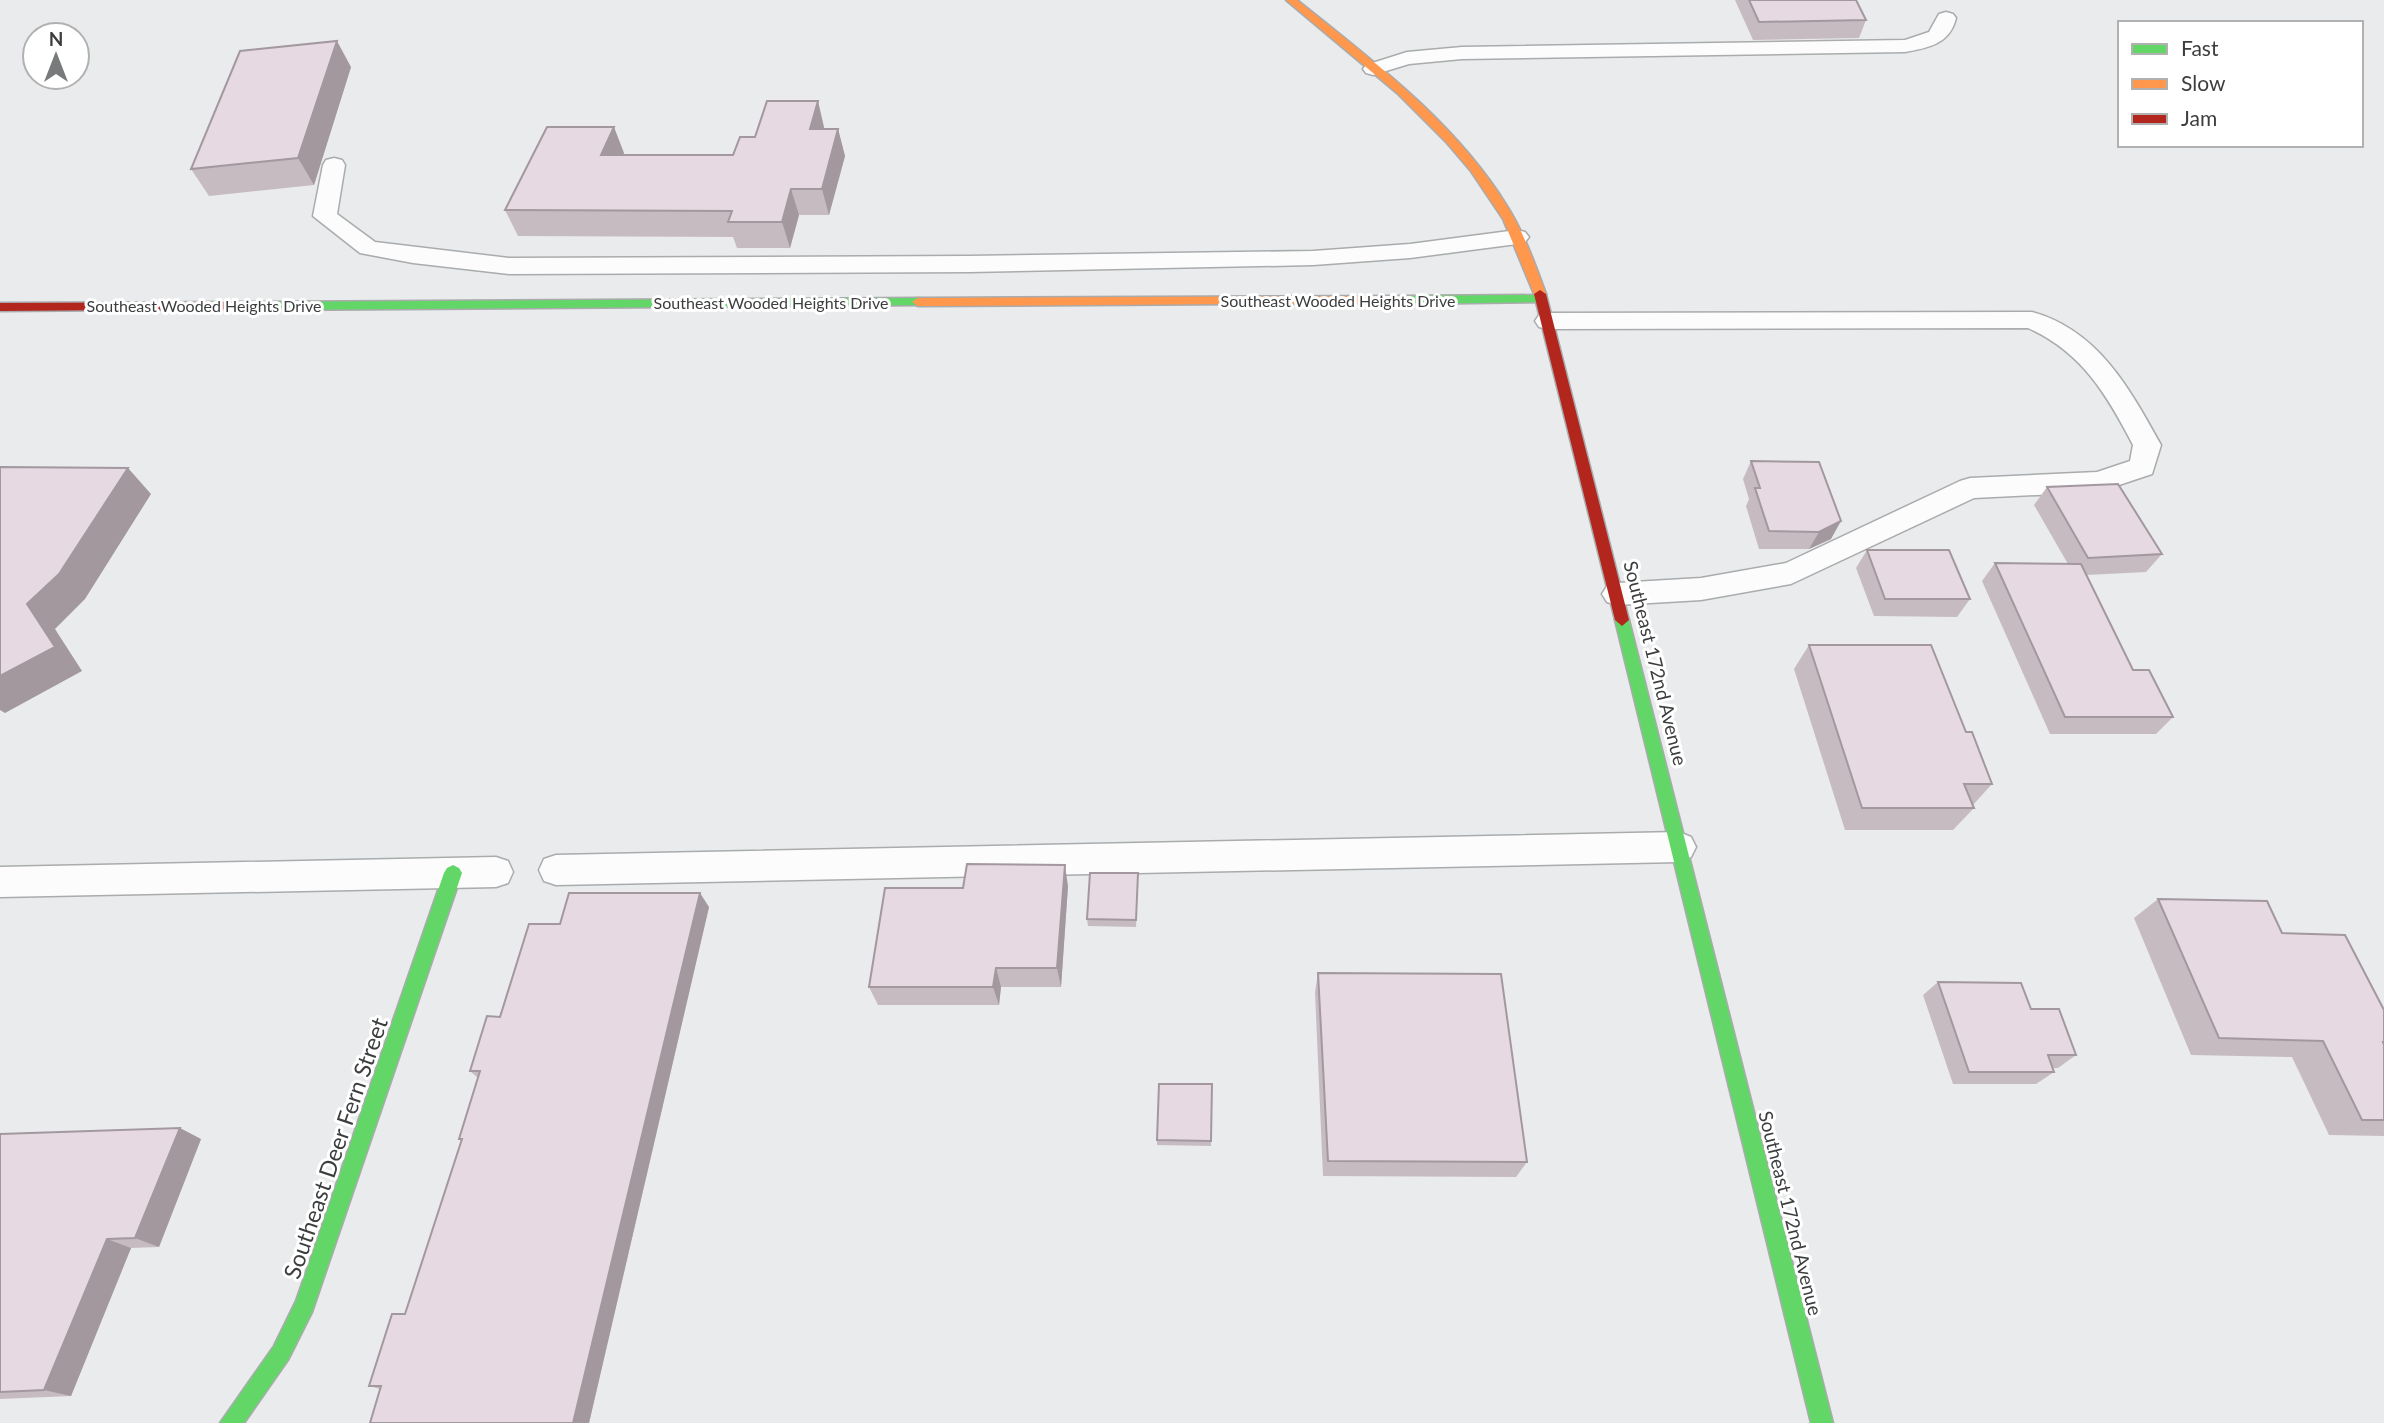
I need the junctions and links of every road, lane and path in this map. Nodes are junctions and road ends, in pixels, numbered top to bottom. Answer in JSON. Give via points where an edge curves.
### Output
{"nodes":[{"id":1,"x":1291,"y":0,"type":"edge"},
{"id":2,"x":1946,"y":18,"type":"dead end"},
{"id":3,"x":1373,"y":69,"type":"junction"},
{"id":4,"x":334,"y":165,"type":"dead end"},
{"id":5,"x":1517,"y":237,"type":"junction"},
{"id":6,"x":0,"y":307,"type":"edge"},
{"id":7,"x":1545,"y":310,"type":"junction"},
{"id":8,"x":1617,"y":594,"type":"junction"},
{"id":9,"x":1679,"y":847,"type":"junction"},
{"id":10,"x":556,"y":870,"type":"dead end"},
{"id":11,"x":496,"y":872,"type":"dead end"},
{"id":12,"x":453,"y":873,"type":"junction"},
{"id":13,"x":0,"y":882,"type":"edge"},
{"id":14,"x":231,"y":1423,"type":"edge"},
{"id":15,"x":1822,"y":1423,"type":"edge"}],
"edges":[{"from":1,"to":3,"type":"street","name":"Southeast 172nd Avenue"},
{"from":2,"to":3,"type":"lane","via":[[1938,36],[1928,43],[1905,46],[1462,53],[1406,58]]},
{"from":3,"to":5,"type":"street","name":"Southeast 172nd Avenue","via":[[1466,155],[1497,198]]},
{"from":4,"to":5,"type":"lane","via":[[326,216],[368,248],[509,266],[1313,258]]},
{"from":5,"to":7,"type":"street","name":"Southeast 172nd Avenue"},
{"from":6,"to":7,"type":"street","name":"Southeast Wooded Heights Drive"},
{"from":7,"to":8,"type":"street","name":"Southeast 172nd Avenue"},
{"from":7,"to":8,"type":"lane","via":[[2032,320],[2058,330],[2085,349],[2107,375],[2147,446],[2142,467],[2098,482],[1970,488],[1791,573],[1701,589]]},
{"from":8,"to":9,"type":"street","name":"Southeast 172nd Avenue"},
{"from":9,"to":10,"type":"lane"},
{"from":9,"to":15,"type":"street","name":"Southeast 172nd Avenue"},
{"from":11,"to":12,"type":"lane"},
{"from":12,"to":13,"type":"lane"},
{"from":12,"to":14,"type":"street","name":"Southeast Deer Fern Street","via":[[305,1306],[281,1353]]}]}
